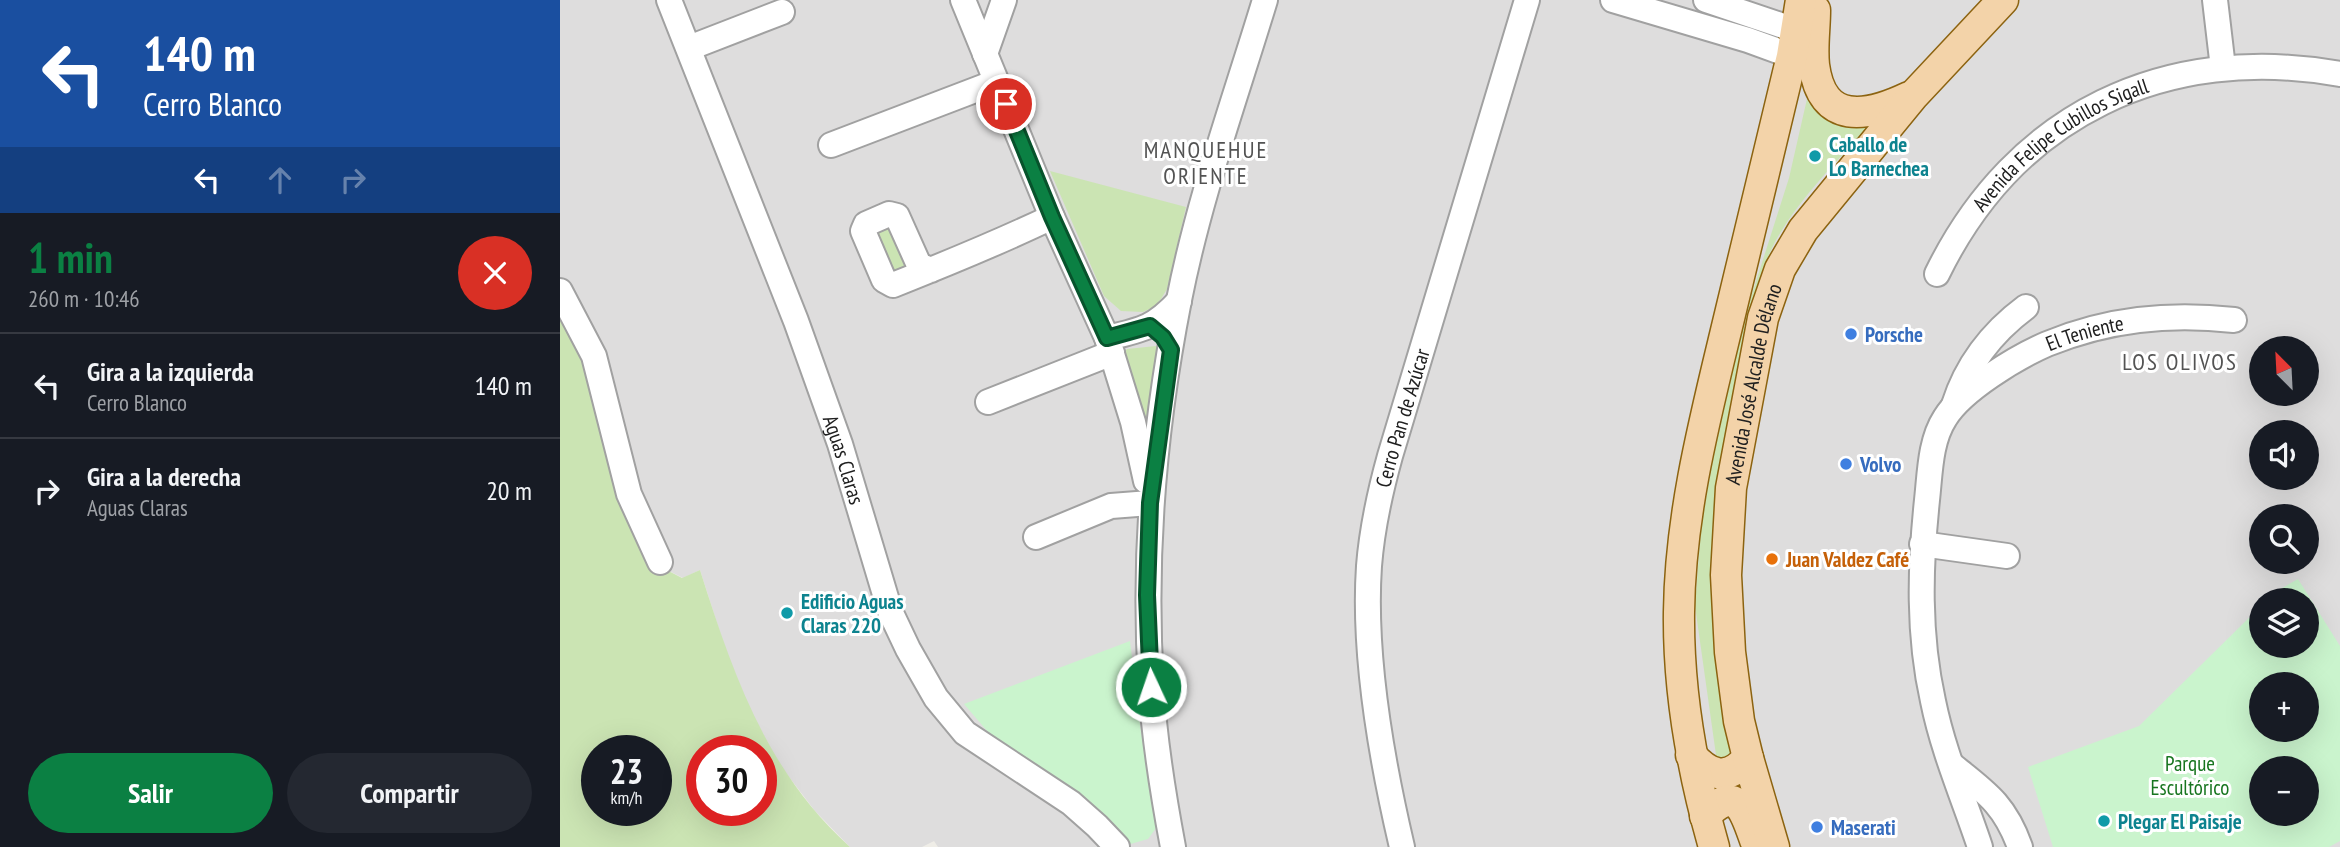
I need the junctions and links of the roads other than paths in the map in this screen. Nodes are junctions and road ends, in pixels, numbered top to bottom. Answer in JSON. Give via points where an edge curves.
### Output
{"nodes":[{"id":1,"x":669,"y":0,"type":"edge"},
{"id":2,"x":963,"y":0,"type":"edge"},
{"id":3,"x":1004,"y":0,"type":"edge"},
{"id":4,"x":1265,"y":0,"type":"edge"},
{"id":5,"x":1527,"y":0,"type":"edge"},
{"id":6,"x":1613,"y":0,"type":"edge"},
{"id":7,"x":1706,"y":0,"type":"edge"},
{"id":8,"x":2003,"y":0,"type":"edge"},
{"id":9,"x":2215,"y":0,"type":"edge"},
{"id":10,"x":1811,"y":3,"type":"edge"},
{"id":11,"x":782,"y":12,"type":"dead end"},
{"id":12,"x":1793,"y":43,"type":"junction"},
{"id":13,"x":689,"y":48,"type":"junction"},
{"id":14,"x":985,"y":54,"type":"junction"},
{"id":15,"x":2223,"y":68,"type":"junction"},
{"id":16,"x":2340,"y":74,"type":"edge"},
{"id":17,"x":996,"y":82,"type":"junction"},
{"id":18,"x":1913,"y":96,"type":"junction"},
{"id":19,"x":831,"y":145,"type":"dead end"},
{"id":20,"x":1052,"y":217,"type":"junction"},
{"id":21,"x":931,"y":270,"type":"dead end"},
{"id":22,"x":1937,"y":274,"type":"dead end"},
{"id":23,"x":560,"y":291,"type":"edge"},
{"id":24,"x":1179,"y":301,"type":"junction"},
{"id":25,"x":2026,"y":307,"type":"dead end"},
{"id":26,"x":2234,"y":320,"type":"dead end"},
{"id":27,"x":1150,"y":326,"type":"junction"},
{"id":28,"x":1110,"y":345,"type":"junction"},
{"id":29,"x":1171,"y":350,"type":"junction"},
{"id":30,"x":988,"y":402,"type":"dead end"},
{"id":31,"x":1954,"y":406,"type":"junction"},
{"id":32,"x":1160,"y":421,"type":"junction"},
{"id":33,"x":1133,"y":422,"type":"junction"},
{"id":34,"x":1150,"y":503,"type":"junction"},
{"id":35,"x":1037,"y":537,"type":"dead end"},
{"id":36,"x":1922,"y":544,"type":"junction"},
{"id":37,"x":2007,"y":556,"type":"dead end"},
{"id":38,"x":660,"y":562,"type":"dead end"},
{"id":39,"x":1691,"y":755,"type":"junction"},
{"id":40,"x":1748,"y":758,"type":"junction"},
{"id":41,"x":1952,"y":766,"type":"junction"},
{"id":42,"x":1705,"y":816,"type":"junction"},
{"id":43,"x":1172,"y":840,"type":"edge"},
{"id":44,"x":1117,"y":847,"type":"edge"},
{"id":45,"x":1150,"y":847,"type":"edge"},
{"id":46,"x":1402,"y":847,"type":"edge"},
{"id":47,"x":1714,"y":847,"type":"edge"},
{"id":48,"x":1757,"y":847,"type":"edge"},
{"id":49,"x":1774,"y":847,"type":"edge"},
{"id":50,"x":1980,"y":847,"type":"edge"},
{"id":51,"x":2020,"y":847,"type":"edge"}],
"edges":[{"from":1,"to":13,"type":"street","name":"Aguas Claras"},
{"from":2,"to":14,"type":"street"},
{"from":3,"to":14,"type":"street"},
{"from":4,"to":24,"type":"street","via":[[1191,246]]},
{"from":5,"to":46,"type":"street","name":"Cerro Pan de Azúcar","via":[[1390,456],[1372,537],[1370,644],[1379,726]]},
{"from":6,"to":12,"type":"street","via":[[1748,40]]},
{"from":7,"to":12,"type":"street"},
{"from":8,"to":18,"type":"main road","name":"Avenida José Alcalde Délano"},
{"from":9,"to":15,"type":"street"},
{"from":10,"to":12,"type":"main road","name":"Avenida José Alcalde Délano"},
{"from":10,"to":18,"type":"main road","via":[[1814,64],[1829,102],[1858,113]]},
{"from":11,"to":13,"type":"street"},
{"from":12,"to":39,"type":"main road","name":"Avenida José Alcalde Délano","via":[[1685,520],[1679,614]]},
{"from":13,"to":44,"type":"street","name":"Aguas Claras","via":[[796,321],[840,444],[890,611],[916,666],[965,733],[1071,803]]},
{"from":14,"to":17,"type":"street"},
{"from":15,"to":16,"type":"street","name":"Avenida Felipe Cubillos Sigall","via":[[2286,66]]},
{"from":15,"to":22,"type":"street","name":"Avenida Felipe Cubillos Sigall","via":[[2169,78],[2116,96],[2044,138],[1982,200]]},
{"from":17,"to":19,"type":"street"},
{"from":17,"to":20,"type":"street"},
{"from":18,"to":40,"type":"main road","name":"Avenida José Alcalde Délano","via":[[1803,230],[1780,269],[1763,318],[1731,488],[1727,537],[1730,652]]},
{"from":20,"to":21,"type":"street"},
{"from":20,"to":28,"type":"street"},
{"from":23,"to":38,"type":"street","via":[[594,356],[626,486]]},
{"from":24,"to":27,"type":"street"},
{"from":24,"to":29,"type":"street"},
{"from":25,"to":31,"type":"street","name":"El Teniente","via":[[1998,330],[1976,357]]},
{"from":26,"to":31,"type":"street","name":"El Teniente","via":[[2168,316],[2094,328],[2012,362]]},
{"from":27,"to":28,"type":"street"},
{"from":27,"to":29,"type":"street"},
{"from":28,"to":30,"type":"street"},
{"from":28,"to":33,"type":"street"},
{"from":29,"to":32,"type":"street"},
{"from":31,"to":36,"type":"street","name":"El Teniente","via":[[1935,442]]},
{"from":32,"to":33,"type":"street","via":[[1149,429]]},
{"from":32,"to":34,"type":"street"},
{"from":33,"to":34,"type":"street"},
{"from":34,"to":35,"type":"street","via":[[1111,506]]},
{"from":34,"to":43,"type":"street","via":[[1151,687]]},
{"from":36,"to":37,"type":"street"},
{"from":36,"to":41,"type":"street","name":"El Teniente","via":[[1927,670]]},
{"from":39,"to":40,"type":"main road","via":[[1707,770],[1721,774],[1735,770]]},
{"from":39,"to":42,"type":"main road","name":"Avenida José Alcalde Délano"},
{"from":40,"to":49,"type":"main road","name":"Avenida José Alcalde Délano"},
{"from":41,"to":50,"type":"street","name":"El Teniente"},
{"from":41,"to":51,"type":"street","via":[[1989,795],[2011,822]]},
{"from":42,"to":47,"type":"main road","name":"Avenida José Alcalde Délano"},
{"from":42,"to":48,"type":"main road","via":[[1725,803],[1739,803]]},
{"from":43,"to":45,"type":"street"}]}
